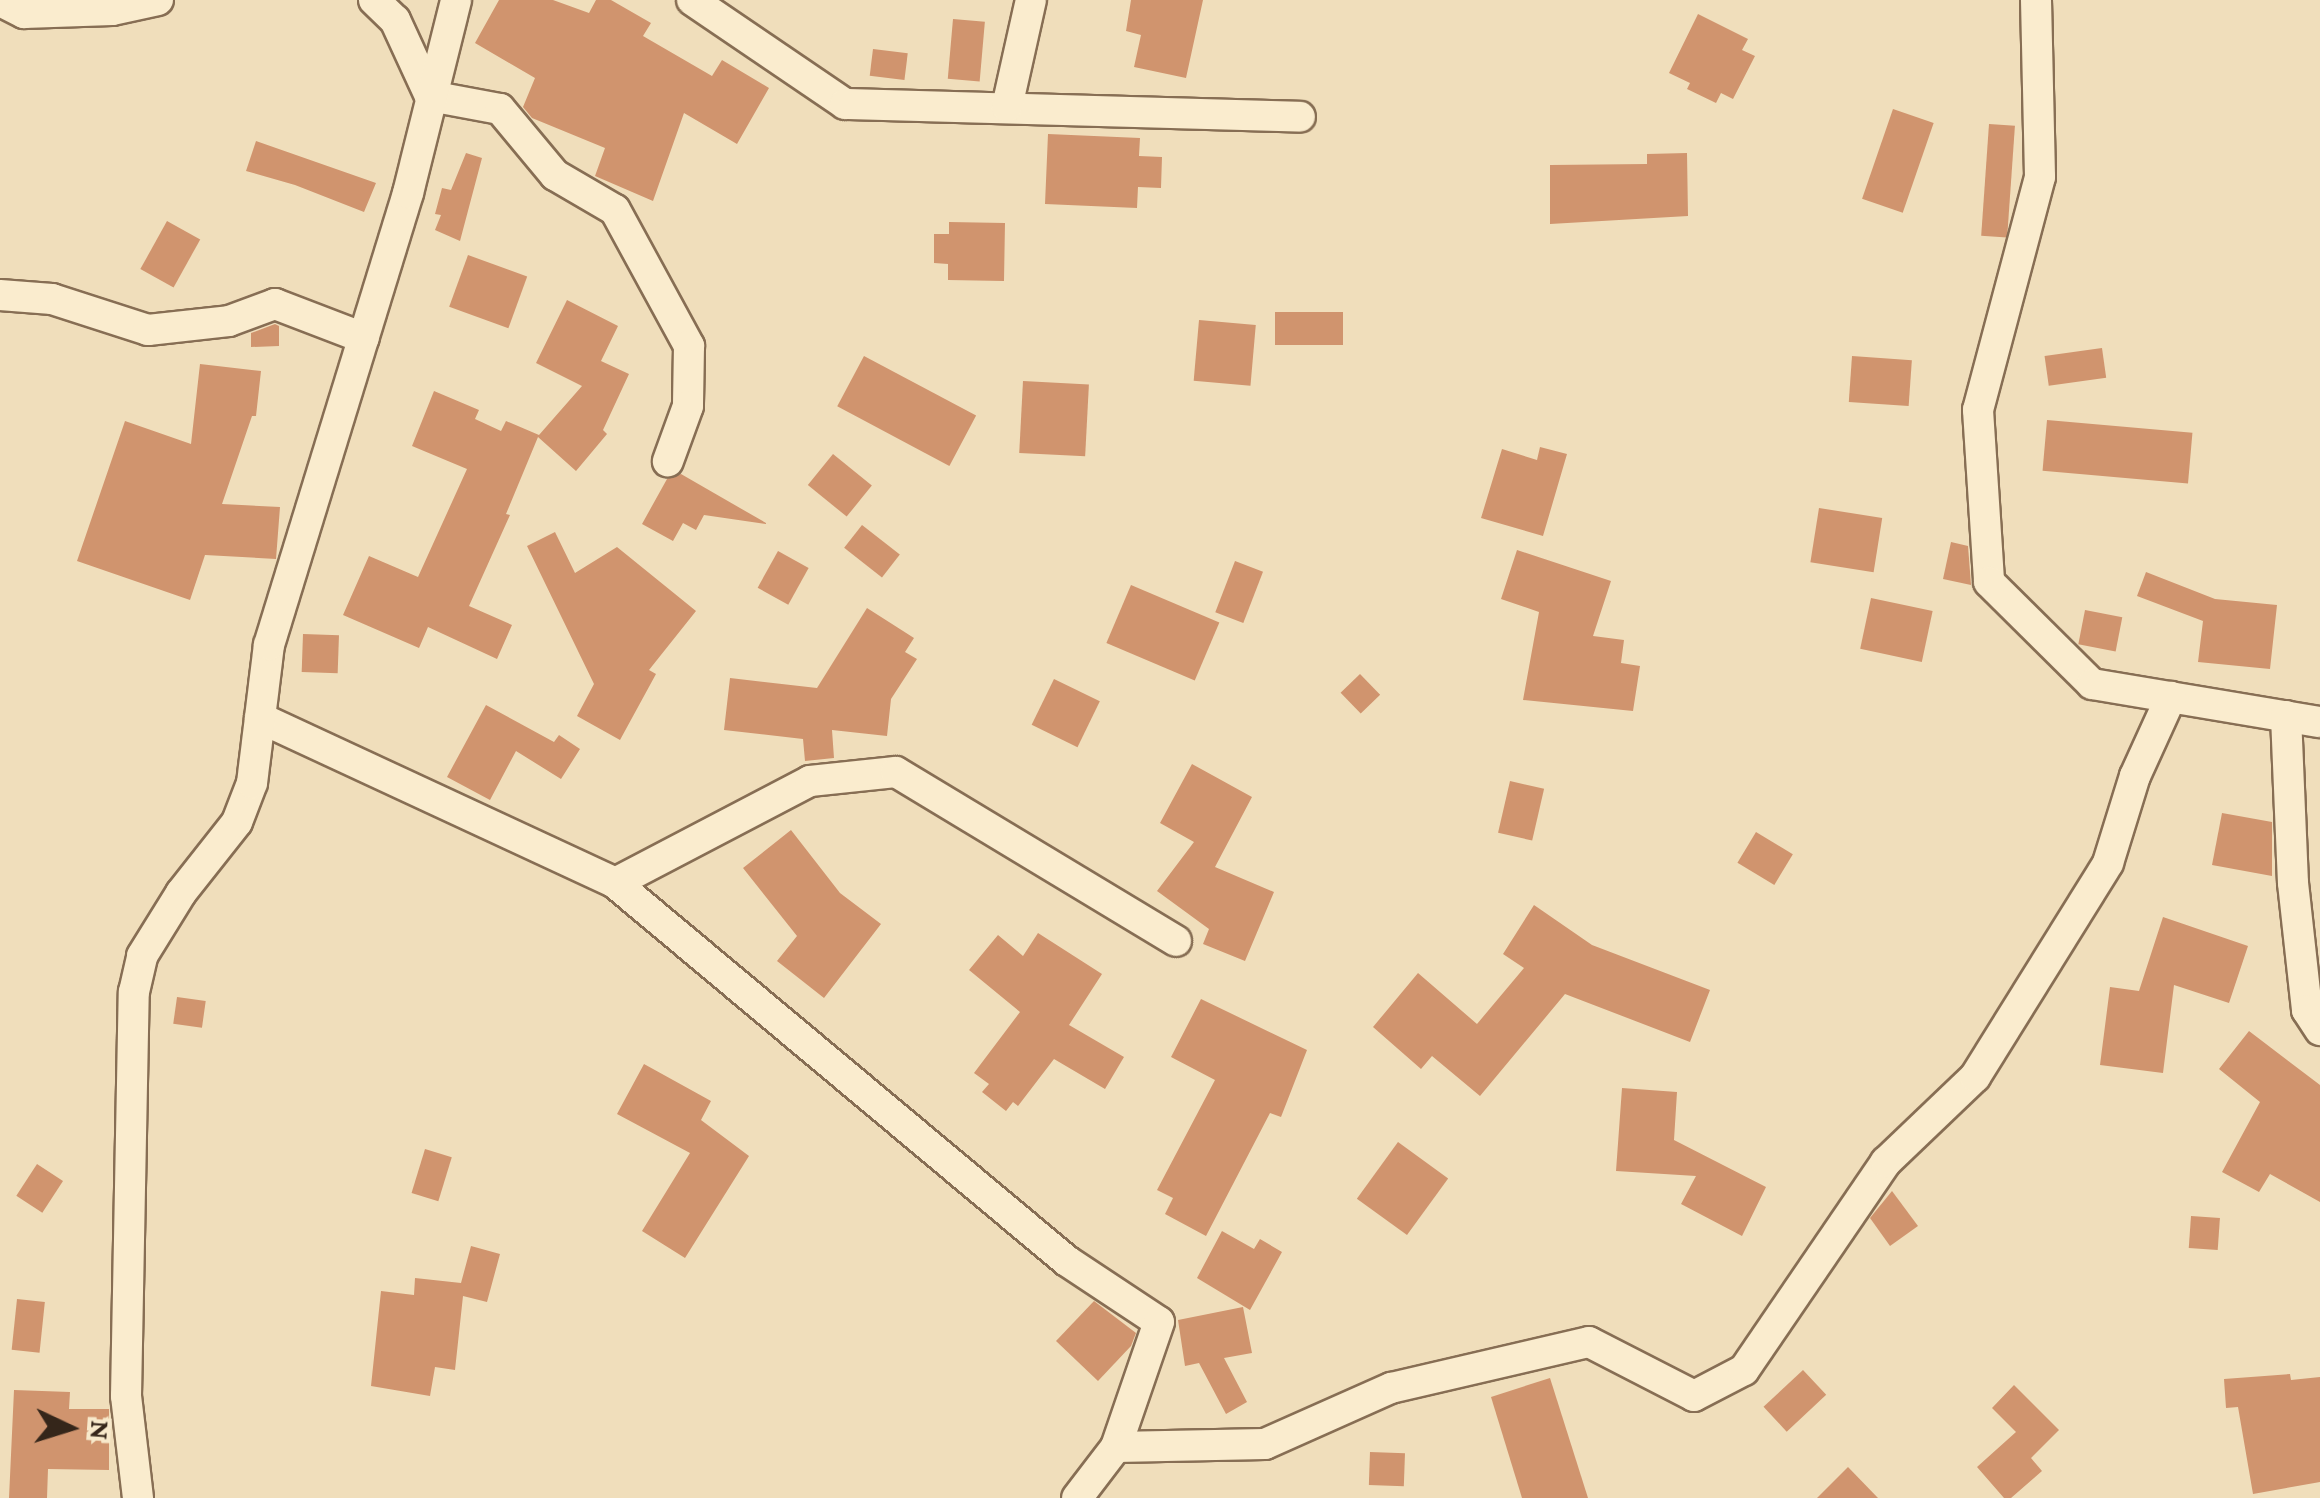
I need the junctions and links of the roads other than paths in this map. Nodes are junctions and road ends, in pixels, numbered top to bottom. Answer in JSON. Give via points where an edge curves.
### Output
{"nodes":[{"id":1,"x":158,"y":0,"type":"edge"},
{"id":2,"x":374,"y":0,"type":"edge"},
{"id":3,"x":456,"y":0,"type":"edge"},
{"id":4,"x":692,"y":0,"type":"edge"},
{"id":5,"x":1031,"y":0,"type":"edge"},
{"id":6,"x":2036,"y":0,"type":"edge"},
{"id":7,"x":0,"y":1,"type":"edge"},
{"id":8,"x":430,"y":96,"type":"junction"},
{"id":9,"x":1007,"y":107,"type":"junction"},
{"id":10,"x":1300,"y":117,"type":"dead end"},
{"id":11,"x":0,"y":295,"type":"edge"},
{"id":12,"x":364,"y":338,"type":"junction"},
{"id":13,"x":668,"y":461,"type":"dead end"},
{"id":14,"x":2171,"y":697,"type":"junction"},
{"id":15,"x":2286,"y":716,"type":"junction"},
{"id":16,"x":260,"y":718,"type":"junction"},
{"id":17,"x":2320,"y":722,"type":"edge"},
{"id":18,"x":616,"y":883,"type":"junction"},
{"id":19,"x":1176,"y":941,"type":"dead end"},
{"id":20,"x":2320,"y":1030,"type":"edge"},
{"id":21,"x":1116,"y":1447,"type":"junction"},
{"id":22,"x":134,"y":1496,"type":"edge"},
{"id":23,"x":1077,"y":1498,"type":"edge"}],
"edges":[{"from":1,"to":7,"type":"street","via":[[112,10],[24,13]]},
{"from":2,"to":8,"type":"street","via":[[395,20]]},
{"from":3,"to":8,"type":"street"},
{"from":4,"to":9,"type":"street","via":[[845,104]]},
{"from":5,"to":9,"type":"street"},
{"from":6,"to":14,"type":"street","via":[[2040,176],[1978,410],[1989,582],[2092,684]]},
{"from":8,"to":12,"type":"street"},
{"from":8,"to":13,"type":"street","via":[[500,110],[555,174],[615,210],[689,346],[688,406]]},
{"from":9,"to":10,"type":"street"},
{"from":11,"to":12,"type":"street","via":[[52,298],[148,330],[229,321],[275,304]]},
{"from":12,"to":16,"type":"street","via":[[269,645]]},
{"from":14,"to":15,"type":"street"},
{"from":14,"to":21,"type":"street","via":[[2134,776],[2108,863],[1975,1077],[1886,1162],[1744,1370],[1694,1396],[1589,1342],[1391,1388],[1265,1444]]},
{"from":15,"to":17,"type":"street"},
{"from":15,"to":20,"type":"street","via":[[2293,883],[2307,1010]]},
{"from":16,"to":18,"type":"street"},
{"from":16,"to":22,"type":"street","via":[[252,783],[237,822],[142,956],[134,992],[126,1396]]},
{"from":18,"to":19,"type":"street","via":[[810,780],[896,772]]},
{"from":18,"to":21,"type":"street","via":[[1067,1261],[1159,1322]]},
{"from":21,"to":23,"type":"street"}]}
